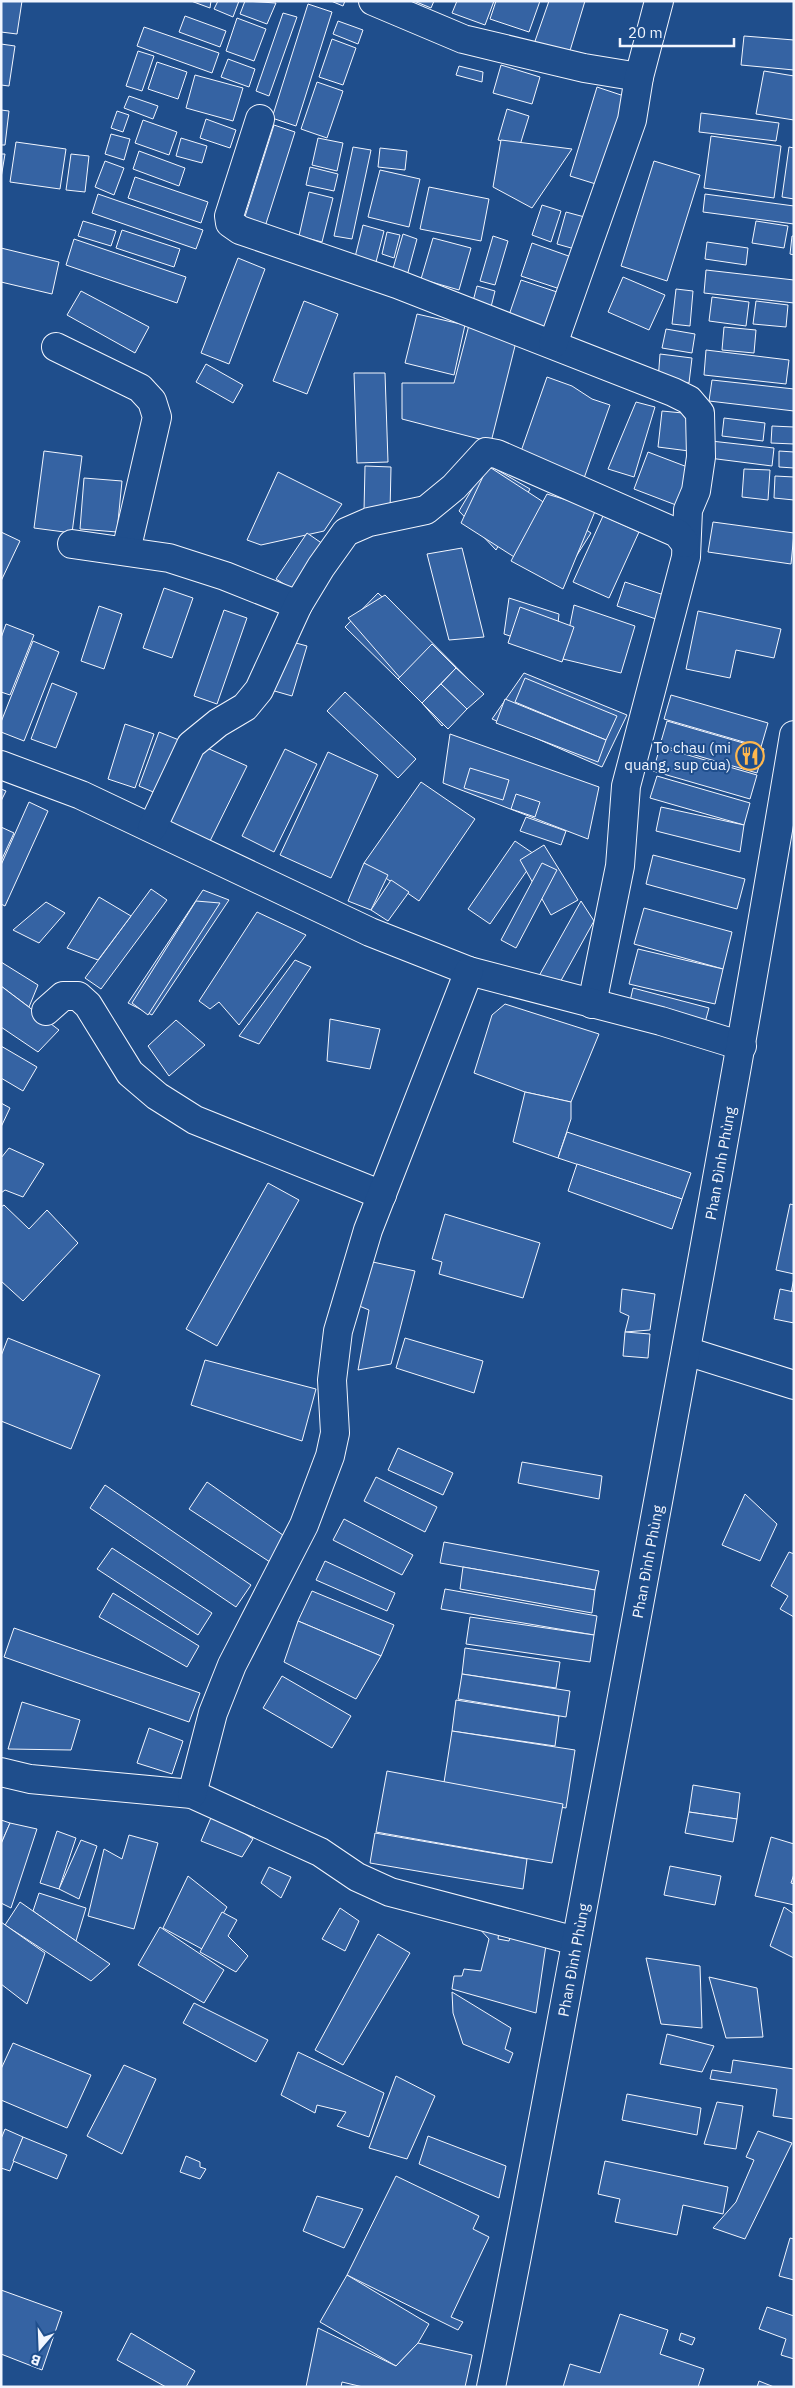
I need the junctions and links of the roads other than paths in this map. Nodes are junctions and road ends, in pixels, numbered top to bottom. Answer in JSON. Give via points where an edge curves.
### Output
{"nodes":[{"id":1,"x":373,"y":1,"type":"edge"},
{"id":2,"x":659,"y":1,"type":"edge"},
{"id":3,"x":639,"y":77,"type":"junction"},
{"id":4,"x":260,"y":119,"type":"dead end"},
{"id":5,"x":553,"y":344,"type":"junction"},
{"id":6,"x":56,"y":346,"type":"dead end"},
{"id":7,"x":685,"y":543,"type":"junction"},
{"id":8,"x":72,"y":544,"type":"dead end"},
{"id":9,"x":126,"y":551,"type":"junction"},
{"id":10,"x":298,"y":605,"type":"junction"},
{"id":11,"x":794,"y":735,"type":"edge"},
{"id":12,"x":1,"y":764,"type":"edge"},
{"id":13,"x":152,"y":828,"type":"junction"},
{"id":14,"x":469,"y":971,"type":"junction"},
{"id":15,"x":592,"y":1004,"type":"junction"},
{"id":16,"x":46,"y":1011,"type":"dead end"},
{"id":17,"x":742,"y":1046,"type":"junction"},
{"id":18,"x":382,"y":1195,"type":"junction"},
{"id":19,"x":686,"y":1351,"type":"junction"},
{"id":20,"x":794,"y":1385,"type":"edge"},
{"id":21,"x":1,"y":1772,"type":"edge"},
{"id":22,"x":192,"y":1794,"type":"junction"},
{"id":23,"x":576,"y":1941,"type":"junction"},
{"id":24,"x":490,"y":2387,"type":"edge"}],
"edges":[{"from":1,"to":3,"type":"street","via":[[463,39],[584,68]]},
{"from":2,"to":3,"type":"street"},
{"from":3,"to":5,"type":"street","via":[[632,120]]},
{"from":4,"to":5,"type":"street","via":[[229,216],[230,223],[240,230],[397,284]]},
{"from":5,"to":7,"type":"street","via":[[673,392],[689,400],[700,413],[701,457],[696,491],[688,510]]},
{"from":6,"to":9,"type":"street","via":[[140,388],[152,401],[157,417]]},
{"from":7,"to":10,"type":"street","via":[[677,533],[486,452],[454,487],[426,510],[369,522],[346,532]]},
{"from":7,"to":15,"type":"street","via":[[686,557],[626,786],[620,866]]},
{"from":8,"to":9,"type":"street"},
{"from":9,"to":10,"type":"street","via":[[169,558]]},
{"from":10,"to":13,"type":"street","via":[[259,690],[245,707],[191,744]]},
{"from":11,"to":17,"type":"street","name":"Phan Đình Phùng"},
{"from":12,"to":13,"type":"street"},
{"from":13,"to":14,"type":"street","via":[[370,932]]},
{"from":14,"to":15,"type":"street"},
{"from":14,"to":18,"type":"street"},
{"from":15,"to":17,"type":"street"},
{"from":16,"to":18,"type":"street","via":[[64,996],[78,996],[88,1005],[130,1073],[157,1096],[195,1120]]},
{"from":17,"to":19,"type":"street","name":"Phan Đình Phùng"},
{"from":18,"to":22,"type":"street","via":[[368,1230],[338,1332],[332,1380],[335,1433],[330,1456],[304,1525],[232,1665],[213,1713]]},
{"from":19,"to":20,"type":"street"},
{"from":19,"to":23,"type":"street","name":"Phan Đình Phùng"},
{"from":21,"to":22,"type":"street","via":[[30,1779]]},
{"from":22,"to":23,"type":"street","via":[[320,1852],[357,1877],[390,1892]]},
{"from":23,"to":24,"type":"street","name":"Phan Đình Phùng"}]}
